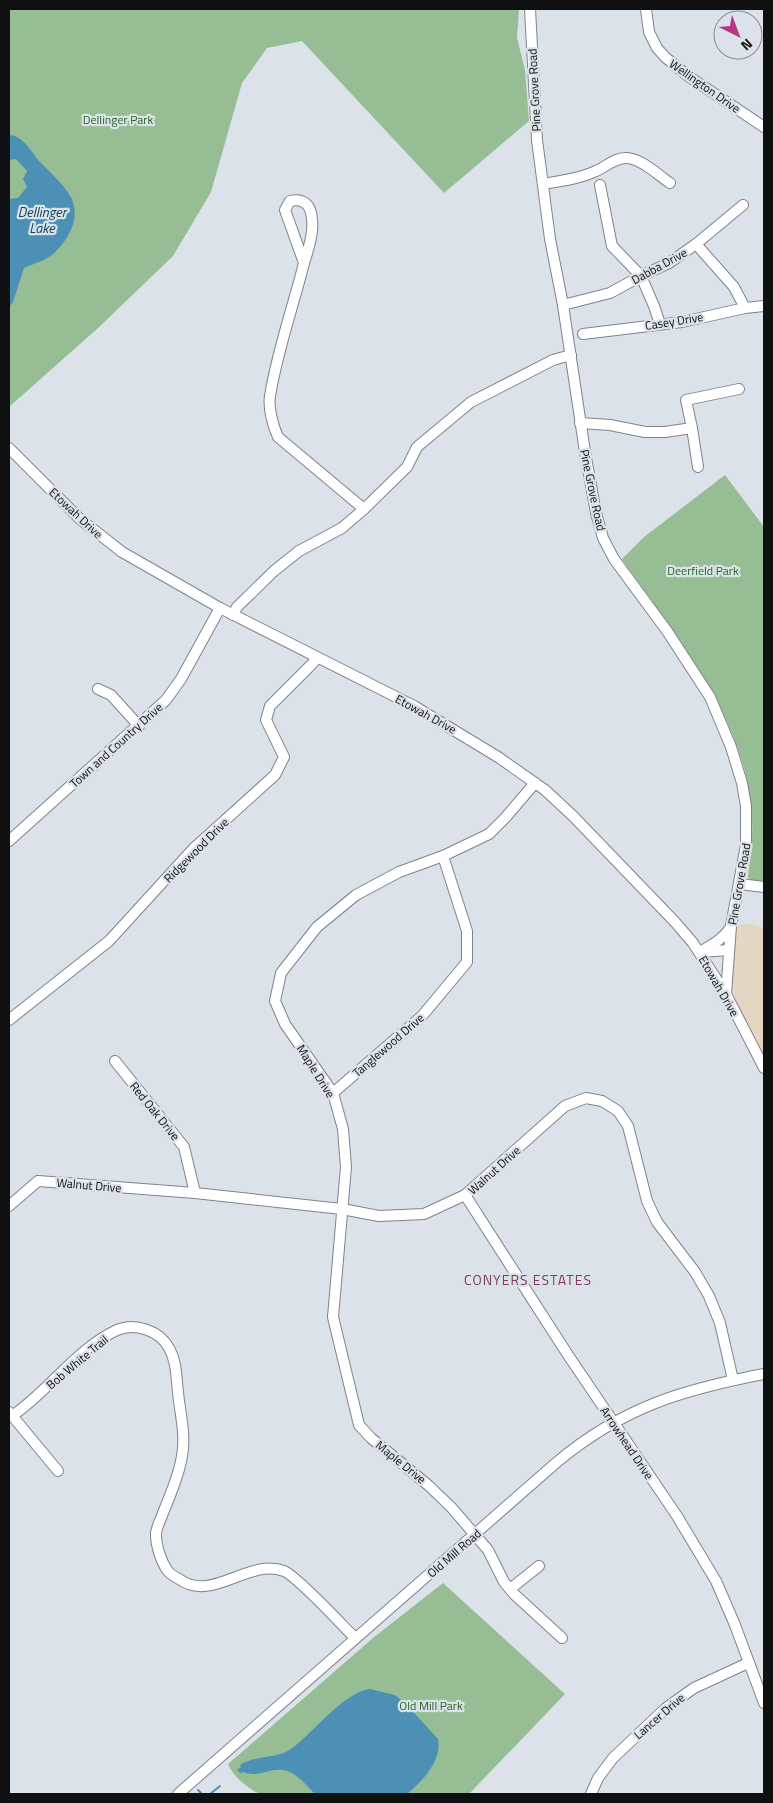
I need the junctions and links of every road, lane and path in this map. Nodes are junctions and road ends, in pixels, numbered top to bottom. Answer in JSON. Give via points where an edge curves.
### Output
{"nodes":[{"id":1,"x":530,"y":9,"type":"edge"},
{"id":2,"x":646,"y":9,"type":"edge"},
{"id":3,"x":764,"y":128,"type":"edge"},
{"id":4,"x":670,"y":183,"type":"dead end"},
{"id":5,"x":543,"y":184,"type":"junction"},
{"id":6,"x":600,"y":185,"type":"dead end"},
{"id":7,"x":743,"y":205,"type":"dead end"},
{"id":8,"x":696,"y":244,"type":"junction"},
{"id":9,"x":304,"y":263,"type":"junction"},
{"id":10,"x":641,"y":276,"type":"junction"},
{"id":11,"x":563,"y":305,"type":"junction"},
{"id":12,"x":764,"y":306,"type":"edge"},
{"id":13,"x":745,"y":308,"type":"junction"},
{"id":14,"x":660,"y":324,"type":"junction"},
{"id":15,"x":583,"y":334,"type":"dead end"},
{"id":16,"x":571,"y":355,"type":"junction"},
{"id":17,"x":740,"y":389,"type":"dead end"},
{"id":18,"x":580,"y":423,"type":"junction"},
{"id":19,"x":692,"y":428,"type":"junction"},
{"id":20,"x":9,"y":448,"type":"edge"},
{"id":21,"x":698,"y":467,"type":"dead end"},
{"id":22,"x":364,"y":509,"type":"junction"},
{"id":23,"x":220,"y":608,"type":"junction"},
{"id":24,"x":233,"y":615,"type":"junction"},
{"id":25,"x":317,"y":658,"type":"junction"},
{"id":26,"x":98,"y":689,"type":"dead end"},
{"id":27,"x":139,"y":726,"type":"junction"},
{"id":28,"x":535,"y":783,"type":"junction"},
{"id":29,"x":9,"y":841,"type":"edge"},
{"id":30,"x":443,"y":856,"type":"junction"},
{"id":31,"x":740,"y":884,"type":"junction"},
{"id":32,"x":764,"y":887,"type":"edge"},
{"id":33,"x":731,"y":926,"type":"junction"},
{"id":34,"x":729,"y":950,"type":"junction"},
{"id":35,"x":700,"y":952,"type":"junction"},
{"id":36,"x":726,"y":994,"type":"junction"},
{"id":37,"x":9,"y":1020,"type":"edge"},
{"id":38,"x":115,"y":1061,"type":"dead end"},
{"id":39,"x":764,"y":1068,"type":"edge"},
{"id":40,"x":333,"y":1093,"type":"junction"},
{"id":41,"x":195,"y":1193,"type":"junction"},
{"id":42,"x":465,"y":1195,"type":"junction"},
{"id":43,"x":9,"y":1206,"type":"edge"},
{"id":44,"x":342,"y":1209,"type":"junction"},
{"id":45,"x":764,"y":1374,"type":"edge"},
{"id":46,"x":733,"y":1380,"type":"junction"},
{"id":47,"x":11,"y":1414,"type":"edge"},
{"id":48,"x":613,"y":1422,"type":"junction"},
{"id":49,"x":58,"y":1471,"type":"dead end"},
{"id":50,"x":475,"y":1535,"type":"junction"},
{"id":51,"x":539,"y":1566,"type":"dead end"},
{"id":52,"x":510,"y":1589,"type":"junction"},
{"id":53,"x":355,"y":1638,"type":"junction"},
{"id":54,"x":562,"y":1638,"type":"dead end"},
{"id":55,"x":748,"y":1663,"type":"junction"},
{"id":56,"x":764,"y":1704,"type":"edge"},
{"id":57,"x":178,"y":1794,"type":"edge"},
{"id":58,"x":591,"y":1794,"type":"edge"}],
"edges":[{"from":1,"to":5,"type":"street","name":"Pine Grove Road","via":[[537,140]]},
{"from":2,"to":3,"type":"street","name":"Wellington Drive","via":[[649,32],[665,57]]},
{"from":4,"to":5,"type":"street","via":[[638,161],[620,158],[595,172]]},
{"from":5,"to":11,"type":"street","name":"Pine Grove Road"},
{"from":6,"to":10,"type":"street","via":[[612,246]]},
{"from":7,"to":8,"type":"street","name":"Dabba Drive"},
{"from":8,"to":10,"type":"street","name":"Dabba Drive","via":[[669,263]]},
{"from":8,"to":13,"type":"street","via":[[734,286]]},
{"from":9,"to":9,"type":"street","via":[[313,221],[309,207],[298,199],[290,201],[285,210]]},
{"from":9,"to":22,"type":"street","via":[[270,399],[274,428],[278,437]]},
{"from":10,"to":11,"type":"street","name":"Dabba Drive","via":[[610,293]]},
{"from":10,"to":14,"type":"street"},
{"from":11,"to":16,"type":"street","name":"Pine Grove Road"},
{"from":12,"to":13,"type":"street","name":"Casey Drive"},
{"from":13,"to":14,"type":"street","name":"Casey Drive"},
{"from":14,"to":15,"type":"street","name":"Casey Drive"},
{"from":16,"to":18,"type":"street","name":"Pine Grove Road"},
{"from":16,"to":22,"type":"street","via":[[553,360],[471,402],[417,447],[407,467]]},
{"from":17,"to":19,"type":"street","via":[[686,400]]},
{"from":18,"to":19,"type":"street","via":[[610,424],[645,432]]},
{"from":18,"to":31,"type":"street","name":"Pine Grove Road","via":[[596,513],[604,538],[614,559],[706,689],[731,747],[746,806],[746,845]]},
{"from":19,"to":21,"type":"street"},
{"from":20,"to":23,"type":"street","name":"Etowah Drive","via":[[62,503],[106,541]]},
{"from":22,"to":24,"type":"street","via":[[342,528],[299,551],[274,571],[237,607]]},
{"from":23,"to":24,"type":"street","name":"Etowah Drive"},
{"from":23,"to":27,"type":"street","name":"Town and Country Drive","via":[[174,690]]},
{"from":24,"to":25,"type":"street","name":"Etowah Drive"},
{"from":25,"to":28,"type":"street","name":"Etowah Drive","via":[[414,706]]},
{"from":25,"to":37,"type":"street","name":"Ridgewood Drive","via":[[270,706],[266,720],[284,758],[275,775],[193,849],[109,941]]},
{"from":26,"to":27,"type":"street","via":[[111,695]]},
{"from":27,"to":29,"type":"street","name":"Town and Country Drive"},
{"from":28,"to":30,"type":"street","name":"Maple Drive","via":[[494,829]]},
{"from":28,"to":35,"type":"street","name":"Etowah Drive","via":[[574,816]]},
{"from":30,"to":40,"type":"street","name":"Tanglewood Drive","via":[[468,932],[467,962],[422,1016]]},
{"from":30,"to":40,"type":"street","name":"Maple Drive","via":[[399,872],[356,895],[317,927],[281,973],[275,1001],[285,1024]]},
{"from":31,"to":32,"type":"street"},
{"from":31,"to":33,"type":"street","name":"Pine Grove Road"},
{"from":33,"to":34,"type":"street","name":"Pine Grove Road"},
{"from":33,"to":35,"type":"street","via":[[721,940]]},
{"from":34,"to":35,"type":"street"},
{"from":34,"to":36,"type":"street","name":"Pine Grove Road"},
{"from":35,"to":36,"type":"street","name":"Etowah Drive"},
{"from":36,"to":39,"type":"street","name":"Etowah Drive"},
{"from":38,"to":41,"type":"street","name":"Red Oak Drive","via":[[184,1147]]},
{"from":40,"to":44,"type":"street","name":"Maple Drive","via":[[343,1129],[346,1158]]},
{"from":41,"to":43,"type":"street","name":"Walnut Drive","via":[[38,1180]]},
{"from":41,"to":44,"type":"street","name":"Walnut Drive"},
{"from":42,"to":44,"type":"street","name":"Walnut Drive","via":[[424,1214],[379,1216]]},
{"from":42,"to":46,"type":"street","name":"Walnut Drive","via":[[565,1106],[586,1098],[602,1101],[618,1111],[628,1126],[647,1201],[657,1222],[709,1296],[720,1323]]},
{"from":42,"to":48,"type":"street","name":"Arrowhead Drive"},
{"from":44,"to":50,"type":"street","name":"Maple Drive","via":[[333,1317],[359,1425],[439,1494]]},
{"from":45,"to":46,"type":"street","name":"Old Mill Road"},
{"from":46,"to":48,"type":"street","name":"Old Mill Road","via":[[659,1401]]},
{"from":47,"to":49,"type":"street"},
{"from":47,"to":53,"type":"street","name":"Bob White Trail","via":[[26,1407],[105,1336],[128,1327],[144,1329],[159,1336],[169,1348],[177,1371],[184,1436],[178,1476],[156,1533],[159,1553],[168,1572],[184,1583],[212,1586],[255,1570],[284,1571]]},
{"from":48,"to":50,"type":"street","name":"Old Mill Road","via":[[570,1451]]},
{"from":48,"to":55,"type":"street","name":"Arrowhead Drive","via":[[677,1516],[716,1581]]},
{"from":50,"to":52,"type":"street","name":"Maple Drive","via":[[493,1557]]},
{"from":50,"to":53,"type":"street","name":"Old Mill Road"},
{"from":51,"to":52,"type":"street"},
{"from":52,"to":54,"type":"street","name":"Maple Drive"},
{"from":53,"to":57,"type":"street","name":"Old Mill Road"},
{"from":55,"to":56,"type":"street","name":"Arrowhead Drive"},
{"from":55,"to":58,"type":"street","name":"Lancer Drive","via":[[694,1688],[666,1708],[613,1758]]}]}
